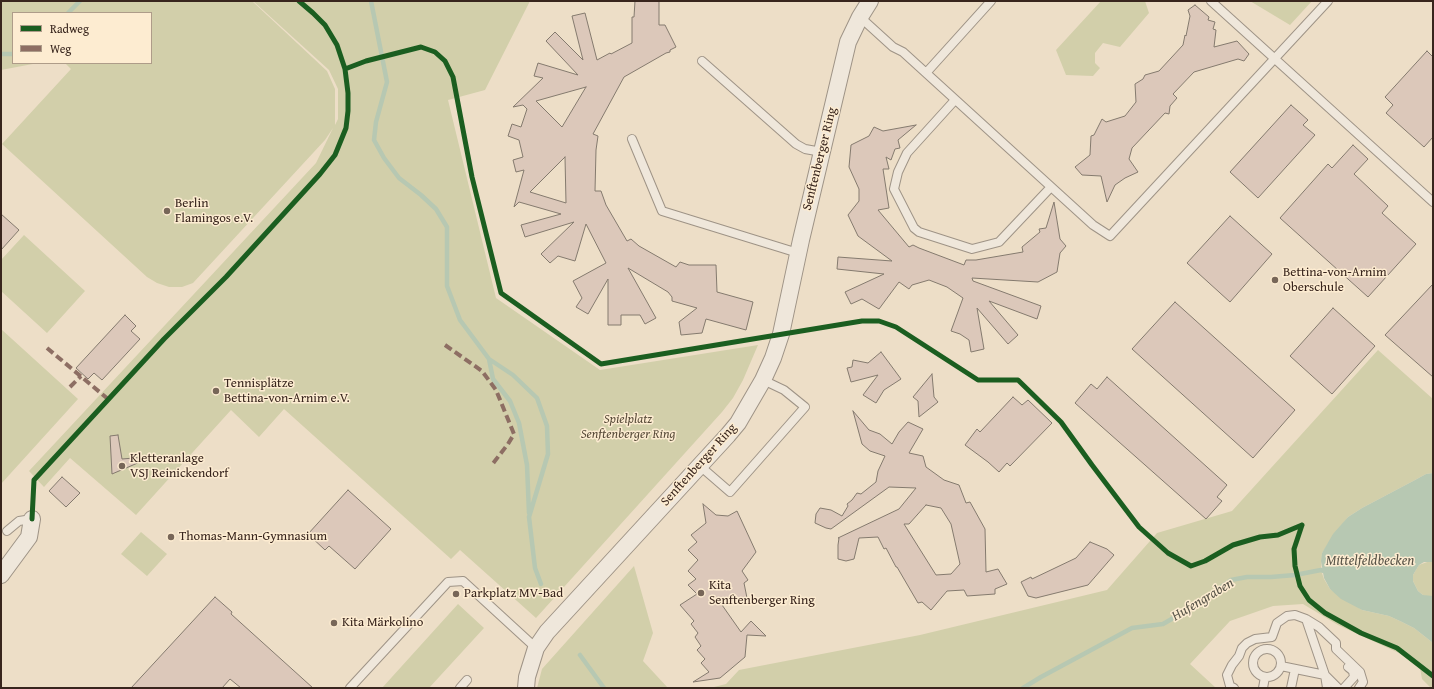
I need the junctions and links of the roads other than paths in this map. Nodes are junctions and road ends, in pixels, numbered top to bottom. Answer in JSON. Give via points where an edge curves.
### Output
{"nodes":[{"id":1,"x":870,"y":1,"type":"edge"},
{"id":2,"x":991,"y":1,"type":"edge"},
{"id":3,"x":1211,"y":1,"type":"edge"},
{"id":4,"x":1328,"y":1,"type":"edge"},
{"id":5,"x":860,"y":17,"type":"junction"},
{"id":6,"x":1276,"y":59,"type":"junction"},
{"id":7,"x":702,"y":61,"type":"dead end"},
{"id":8,"x":926,"y":73,"type":"junction"},
{"id":9,"x":955,"y":100,"type":"junction"},
{"id":10,"x":632,"y":139,"type":"dead end"},
{"id":11,"x":822,"y":152,"type":"junction"},
{"id":12,"x":1051,"y":187,"type":"junction"},
{"id":13,"x":1433,"y":202,"type":"edge"},
{"id":14,"x":798,"y":253,"type":"junction"},
{"id":15,"x":763,"y":380,"type":"junction"},
{"id":16,"x":700,"y":466,"type":"junction"},
{"id":17,"x":32,"y":519,"type":"joint"},
{"id":18,"x":7,"y":531,"type":"dead end"},
{"id":19,"x":1,"y":575,"type":"edge"},
{"id":20,"x":1306,"y":619,"type":"junction"},
{"id":21,"x":1272,"y":636,"type":"junction"},
{"id":22,"x":536,"y":648,"type":"junction"},
{"id":23,"x":1336,"y":649,"type":"junction"},
{"id":24,"x":1270,"y":650,"type":"junction"},
{"id":25,"x":1240,"y":656,"type":"junction"},
{"id":26,"x":1254,"y":658,"type":"junction"},
{"id":27,"x":1281,"y":666,"type":"junction"},
{"id":28,"x":1295,"y":669,"type":"junction"},
{"id":29,"x":1325,"y":675,"type":"junction"},
{"id":30,"x":1265,"y":677,"type":"junction"},
{"id":31,"x":467,"y":680,"type":"dead end"},
{"id":32,"x":350,"y":688,"type":"edge"},
{"id":33,"x":460,"y":688,"type":"edge"},
{"id":34,"x":526,"y":688,"type":"edge"},
{"id":35,"x":1234,"y":688,"type":"edge"},
{"id":36,"x":1263,"y":688,"type":"edge"},
{"id":37,"x":1291,"y":688,"type":"edge"},
{"id":38,"x":1327,"y":688,"type":"edge"},
{"id":39,"x":1338,"y":688,"type":"edge"},
{"id":40,"x":1344,"y":688,"type":"edge"},
{"id":41,"x":1359,"y":688,"type":"edge"}],
"edges":[{"from":1,"to":5,"type":"street","name":"Senftenberger Ring"},
{"from":2,"to":8,"type":"lane"},
{"from":3,"to":6,"type":"lane"},
{"from":4,"to":6,"type":"lane"},
{"from":5,"to":8,"type":"lane"},
{"from":5,"to":11,"type":"street","name":"Senftenberger Ring","via":[[848,42]]},
{"from":6,"to":12,"type":"lane","via":[[1110,236],[1092,225]]},
{"from":6,"to":13,"type":"lane"},
{"from":7,"to":11,"type":"lane","via":[[796,144],[805,149]]},
{"from":8,"to":9,"type":"lane"},
{"from":9,"to":12,"type":"lane"},
{"from":9,"to":12,"type":"lane","via":[[907,152],[898,172],[894,189],[918,232],[972,249],[999,242]]},
{"from":10,"to":14,"type":"lane","via":[[662,211]]},
{"from":11,"to":14,"type":"street","name":"Senftenberger Ring"},
{"from":14,"to":15,"type":"street","name":"Senftenberger Ring","via":[[780,334]]},
{"from":15,"to":16,"type":"street","name":"Senftenberger Ring","via":[[738,423]]},
{"from":15,"to":16,"type":"lane","via":[[784,390],[805,407],[730,492]]},
{"from":16,"to":22,"type":"street","name":"Senftenberger Ring","via":[[547,632]]},
{"from":17,"to":18,"type":"lane","via":[[19,521]]},
{"from":17,"to":19,"type":"street","via":[[29,537]]},
{"from":20,"to":21,"type":"lane","via":[[1295,615],[1287,616],[1276,623]]},
{"from":20,"to":23,"type":"lane","via":[[1319,626],[1336,643]]},
{"from":20,"to":29,"type":"lane"},
{"from":21,"to":24,"type":"lane"},
{"from":21,"to":25,"type":"lane","via":[[1247,643],[1242,648]]},
{"from":22,"to":32,"type":"lane","via":[[463,581],[448,582]]},
{"from":22,"to":34,"type":"street","name":"Senftenberger Ring"},
{"from":23,"to":40,"type":"lane","via":[[1336,655],[1353,671],[1354,677]]},
{"from":23,"to":41,"type":"lane","via":[[1360,672],[1363,682]]},
{"from":24,"to":26,"type":"lane","via":[[1259,652]]},
{"from":24,"to":27,"type":"lane","via":[[1278,654]]},
{"from":25,"to":26,"type":"lane"},
{"from":25,"to":35,"type":"lane","via":[[1227,675],[1230,686]]},
{"from":26,"to":30,"type":"lane","via":[[1255,670]]},
{"from":27,"to":28,"type":"lane"},
{"from":27,"to":30,"type":"lane","via":[[1277,673]]},
{"from":28,"to":29,"type":"lane"},
{"from":28,"to":37,"type":"lane"},
{"from":29,"to":38,"type":"lane"},
{"from":29,"to":39,"type":"lane"},
{"from":30,"to":36,"type":"lane"},
{"from":31,"to":33,"type":"lane"}]}
